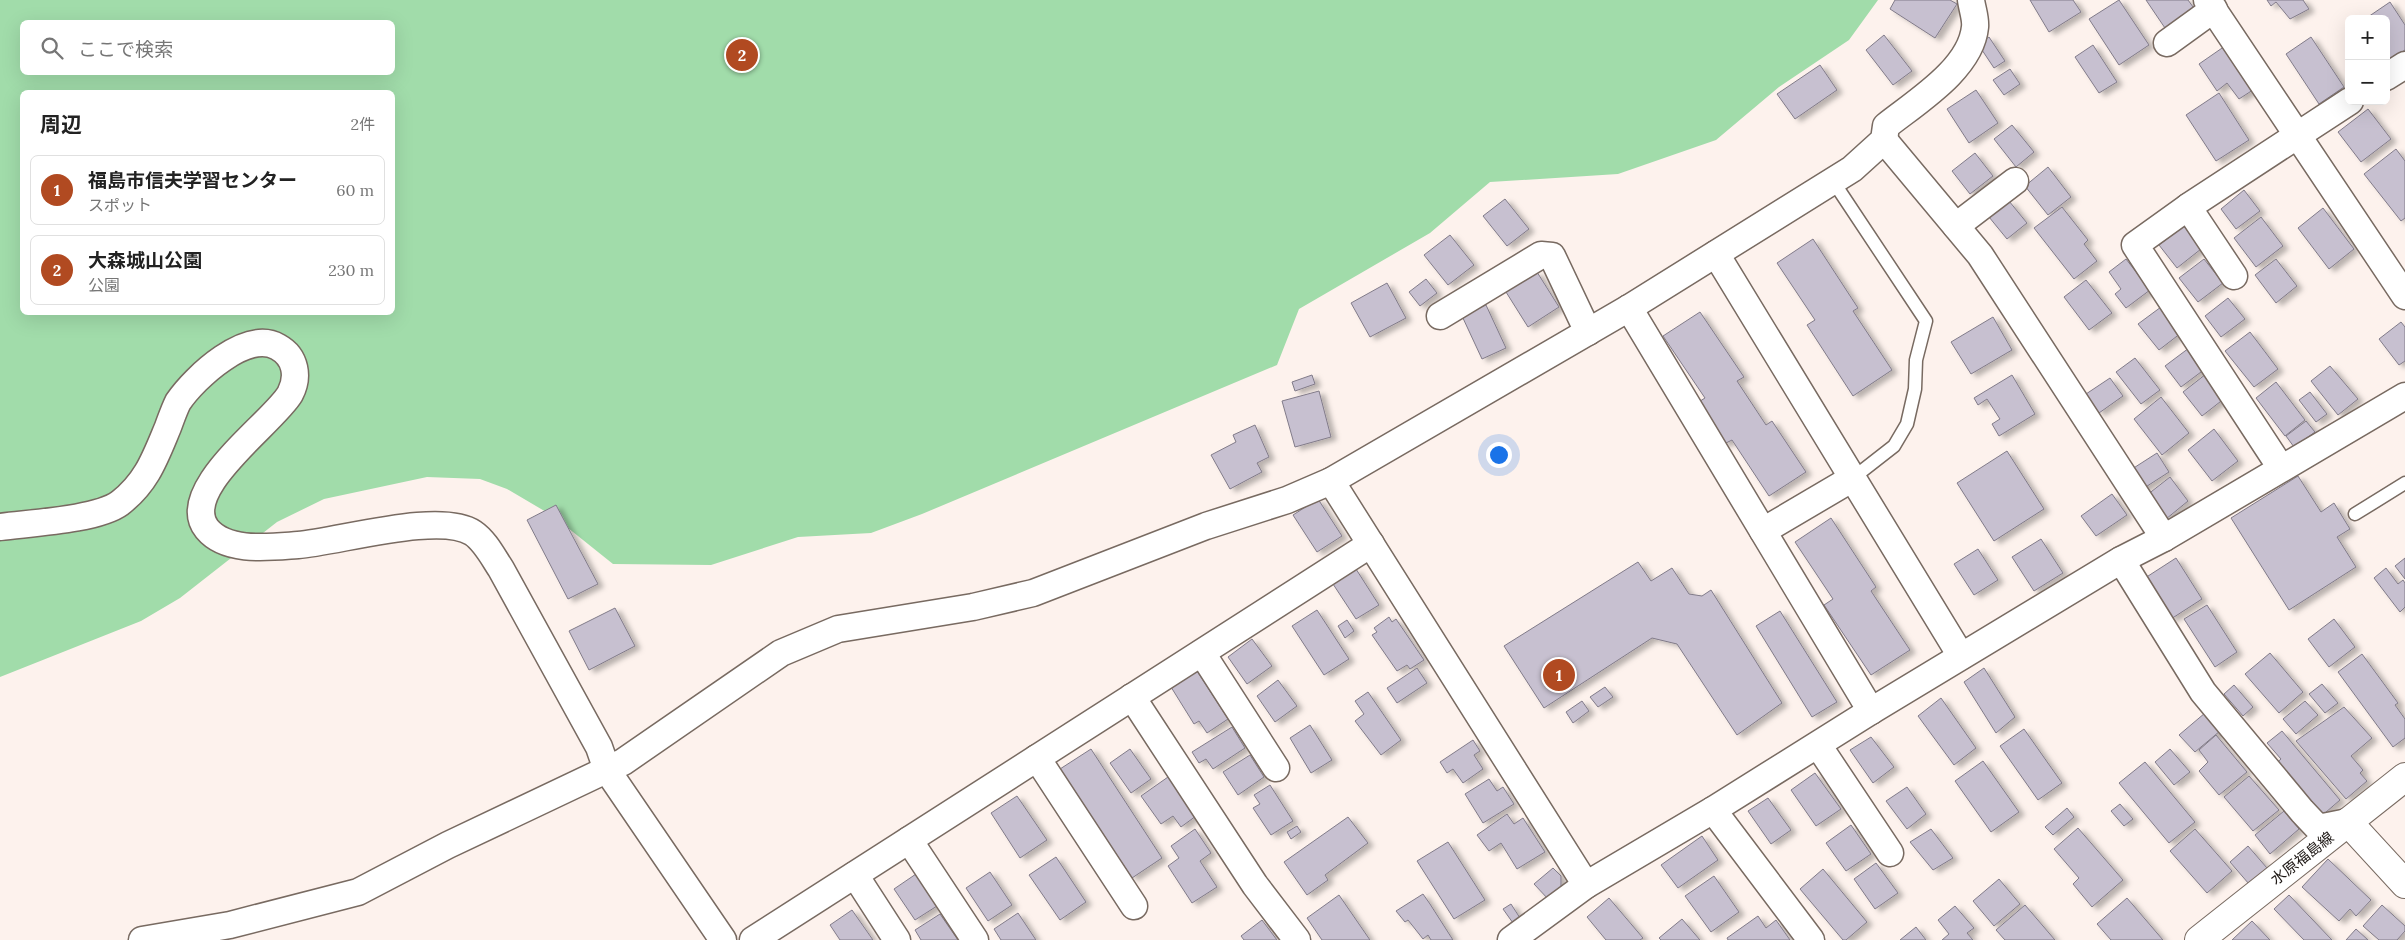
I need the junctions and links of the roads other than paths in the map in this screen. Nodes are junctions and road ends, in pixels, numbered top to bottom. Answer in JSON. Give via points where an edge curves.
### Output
{"nodes":[{"id":1,"x":1971,"y":0,"type":"edge"},
{"id":2,"x":2210,"y":5,"type":"edge"},
{"id":3,"x":2167,"y":43,"type":"dead end"},
{"id":4,"x":2405,"y":65,"type":"edge"},
{"id":5,"x":2390,"y":74,"type":"edge"},
{"id":6,"x":2345,"y":104,"type":"edge"},
{"id":7,"x":2298,"y":136,"type":"junction"},
{"id":8,"x":1884,"y":140,"type":"junction"},
{"id":9,"x":1833,"y":181,"type":"junction"},
{"id":10,"x":2015,"y":181,"type":"dead end"},
{"id":11,"x":2188,"y":207,"type":"junction"},
{"id":12,"x":1956,"y":226,"type":"junction"},
{"id":13,"x":1716,"y":254,"type":"junction"},
{"id":14,"x":2234,"y":276,"type":"dead end"},
{"id":15,"x":2405,"y":296,"type":"edge"},
{"id":16,"x":1629,"y":308,"type":"junction"},
{"id":17,"x":1440,"y":316,"type":"dead end"},
{"id":18,"x":1588,"y":332,"type":"junction"},
{"id":19,"x":2405,"y":396,"type":"edge"},
{"id":20,"x":2282,"y":468,"type":"junction"},
{"id":21,"x":1853,"y":478,"type":"junction"},
{"id":22,"x":1331,"y":481,"type":"junction"},
{"id":23,"x":2405,"y":483,"type":"edge"},
{"id":24,"x":2356,"y":514,"type":"dead end"},
{"id":25,"x":0,"y":527,"type":"edge"},
{"id":26,"x":1763,"y":531,"type":"junction"},
{"id":27,"x":2164,"y":538,"type":"junction"},
{"id":28,"x":1371,"y":544,"type":"junction"},
{"id":29,"x":2122,"y":560,"type":"junction"},
{"id":30,"x":1202,"y":653,"type":"junction"},
{"id":31,"x":1961,"y":656,"type":"junction"},
{"id":32,"x":1132,"y":697,"type":"junction"},
{"id":33,"x":1871,"y":711,"type":"junction"},
{"id":34,"x":1818,"y":745,"type":"junction"},
{"id":35,"x":1037,"y":758,"type":"junction"},
{"id":36,"x":1276,"y":768,"type":"dead end"},
{"id":37,"x":607,"y":770,"type":"junction"},
{"id":38,"x":2405,"y":777,"type":"edge"},
{"id":39,"x":1713,"y":810,"type":"junction"},
{"id":40,"x":2348,"y":822,"type":"junction"},
{"id":41,"x":909,"y":840,"type":"junction"},
{"id":42,"x":1890,"y":853,"type":"dead end"},
{"id":43,"x":855,"y":875,"type":"junction"},
{"id":44,"x":2405,"y":884,"type":"edge"},
{"id":45,"x":1586,"y":885,"type":"junction"},
{"id":46,"x":1134,"y":906,"type":"dead end"},
{"id":47,"x":142,"y":940,"type":"edge"},
{"id":48,"x":723,"y":940,"type":"edge"},
{"id":49,"x":753,"y":940,"type":"edge"},
{"id":50,"x":897,"y":940,"type":"edge"},
{"id":51,"x":975,"y":940,"type":"edge"},
{"id":52,"x":1297,"y":940,"type":"edge"},
{"id":53,"x":1511,"y":940,"type":"edge"},
{"id":54,"x":1811,"y":940,"type":"edge"},
{"id":55,"x":2200,"y":940,"type":"edge"}],
"edges":[{"from":1,"to":8,"type":"street","via":[[1975,27],[1967,52],[1946,78],[1886,126]]},
{"from":2,"to":3,"type":"street"},
{"from":2,"to":7,"type":"street"},
{"from":4,"to":5,"type":"street"},
{"from":6,"to":7,"type":"street"},
{"from":7,"to":11,"type":"street"},
{"from":7,"to":15,"type":"street"},
{"from":8,"to":9,"type":"street","via":[[1852,169]]},
{"from":8,"to":12,"type":"street"},
{"from":9,"to":13,"type":"street"},
{"from":9,"to":21,"type":"lane","via":[[1926,321],[1916,360],[1915,389],[1907,424],[1894,446]]},
{"from":10,"to":12,"type":"street"},
{"from":11,"to":14,"type":"street"},
{"from":11,"to":20,"type":"street","via":[[2135,245]]},
{"from":12,"to":27,"type":"street","via":[[1980,255]]},
{"from":13,"to":16,"type":"street"},
{"from":13,"to":21,"type":"street"},
{"from":16,"to":18,"type":"street"},
{"from":16,"to":26,"type":"street"},
{"from":17,"to":18,"type":"street","via":[[1541,255],[1552,256]]},
{"from":18,"to":22,"type":"street"},
{"from":19,"to":20,"type":"street"},
{"from":20,"to":27,"type":"street"},
{"from":21,"to":26,"type":"street"},
{"from":21,"to":31,"type":"street"},
{"from":22,"to":28,"type":"street"},
{"from":22,"to":37,"type":"street","via":[[1287,500],[1143,549],[1076,579],[1034,593],[973,607],[838,629],[800,644],[781,653]]},
{"from":23,"to":24,"type":"lane"},
{"from":25,"to":37,"type":"street","via":[[83,516],[117,505],[147,476],[178,403],[189,390],[231,353],[253,342],[280,347],[291,358],[296,374],[290,393],[217,474],[205,495],[201,514],[206,528],[216,537],[240,546],[273,547],[419,527],[456,526],[473,533],[501,569],[599,747]]},
{"from":26,"to":33,"type":"street"},
{"from":27,"to":29,"type":"street"},
{"from":28,"to":30,"type":"street"},
{"from":28,"to":45,"type":"street"},
{"from":29,"to":31,"type":"street"},
{"from":29,"to":40,"type":"street","via":[[2202,692],[2302,810],[2318,828]]},
{"from":30,"to":32,"type":"street"},
{"from":30,"to":36,"type":"street"},
{"from":31,"to":33,"type":"street"},
{"from":32,"to":35,"type":"street"},
{"from":32,"to":52,"type":"street","via":[[1255,885]]},
{"from":33,"to":34,"type":"street"},
{"from":34,"to":39,"type":"street"},
{"from":34,"to":42,"type":"street"},
{"from":35,"to":41,"type":"street"},
{"from":35,"to":46,"type":"street"},
{"from":37,"to":47,"type":"street","via":[[448,845],[358,892],[230,924]]},
{"from":37,"to":48,"type":"street"},
{"from":38,"to":40,"type":"main road","name":"水原福島線"},
{"from":39,"to":45,"type":"street"},
{"from":39,"to":54,"type":"street"},
{"from":40,"to":44,"type":"main road"},
{"from":40,"to":55,"type":"main road","name":"水原福島線"},
{"from":41,"to":43,"type":"street"},
{"from":41,"to":51,"type":"street"},
{"from":43,"to":49,"type":"street"},
{"from":43,"to":50,"type":"street"},
{"from":45,"to":53,"type":"street"}]}
